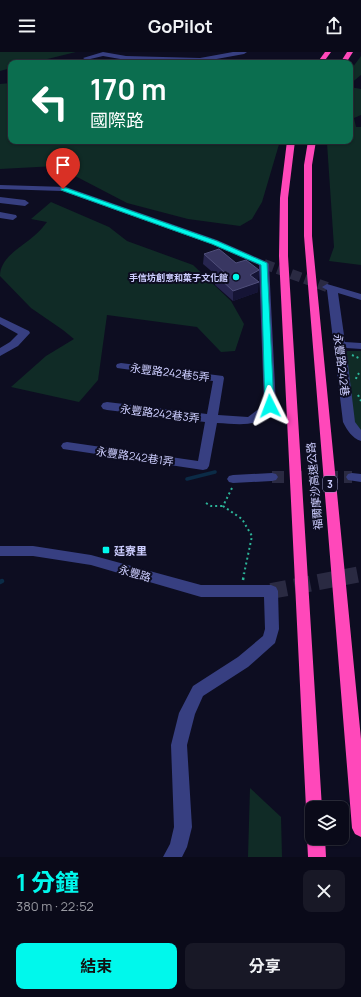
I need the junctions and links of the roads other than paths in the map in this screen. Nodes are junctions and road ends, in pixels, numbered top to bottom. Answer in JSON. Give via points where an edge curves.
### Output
{"nodes":[{"id":1,"x":244,"y":52,"type":"edge"},
{"id":2,"x":231,"y":53,"type":"edge"},
{"id":3,"x":86,"y":58,"type":"dead end"},
{"id":4,"x":239,"y":60,"type":"edge"},
{"id":5,"x":290,"y":144,"type":"edge"},
{"id":6,"x":312,"y":144,"type":"edge"},
{"id":7,"x":0,"y":187,"type":"edge"},
{"id":8,"x":0,"y":200,"type":"edge"},
{"id":9,"x":25,"y":203,"type":"dead end"},
{"id":10,"x":0,"y":215,"type":"edge"},
{"id":11,"x":13,"y":217,"type":"dead end"},
{"id":12,"x":361,"y":297,"type":"edge"},
{"id":13,"x":0,"y":320,"type":"edge"},
{"id":14,"x":340,"y":345,"type":"junction"},
{"id":15,"x":361,"y":346,"type":"edge"},
{"id":16,"x":0,"y":353,"type":"edge"},
{"id":17,"x":121,"y":366,"type":"dead end"},
{"id":18,"x":108,"y":406,"type":"dead end"},
{"id":19,"x":212,"y":419,"type":"junction"},
{"id":20,"x":361,"y":437,"type":"edge"},
{"id":21,"x":67,"y":446,"type":"dead end"},
{"id":22,"x":272,"y":477,"type":"tunnel mouth"},
{"id":23,"x":238,"y":479,"type":"road end"},
{"id":24,"x":0,"y":551,"type":"edge"},
{"id":25,"x":314,"y":801,"type":"edge"},
{"id":26,"x":361,"y":828,"type":"edge"},
{"id":27,"x":316,"y":845,"type":"edge"},
{"id":28,"x":172,"y":857,"type":"edge"},
{"id":29,"x":317,"y":857,"type":"edge"}],
"edges":[{"from":1,"to":2,"type":"street"},
{"from":2,"to":3,"type":"street","via":[[200,60],[126,58],[103,54]]},
{"from":2,"to":4,"type":"street"},
{"from":5,"to":25,"type":"highway","name":"福爾摩沙高速公路","via":[[287,163],[284,236],[291,412]]},
{"from":6,"to":26,"type":"highway","name":"福爾摩沙高速公路","number":"3","via":[[308,165],[308,236]]},
{"from":7,"to":19,"type":"street","via":[[63,189],[214,242],[264,264],[270,406],[250,421]]},
{"from":8,"to":9,"type":"street"},
{"from":10,"to":11,"type":"street"},
{"from":12,"to":14,"type":"street","name":"永豐路242巷","via":[[330,287]]},
{"from":13,"to":16,"type":"street","via":[[25,333]]},
{"from":14,"to":15,"type":"street"},
{"from":14,"to":20,"type":"street","name":"永豐路242巷","via":[[350,422],[352,429]]},
{"from":17,"to":19,"type":"street","name":"永豐路242巷5弄","via":[[219,378]]},
{"from":18,"to":19,"type":"street","name":"永豐路242巷3弄"},
{"from":19,"to":21,"type":"street","name":"永豐路242巷1弄","via":[[203,466]]},
{"from":22,"to":23,"type":"street"},
{"from":24,"to":28,"type":"street","name":"永豐路","via":[[33,551],[91,560],[201,591],[271,591],[270,639],[244,662],[198,692],[187,713],[179,745],[183,827],[178,847]]},
{"from":27,"to":29,"type":"highway"}]}
